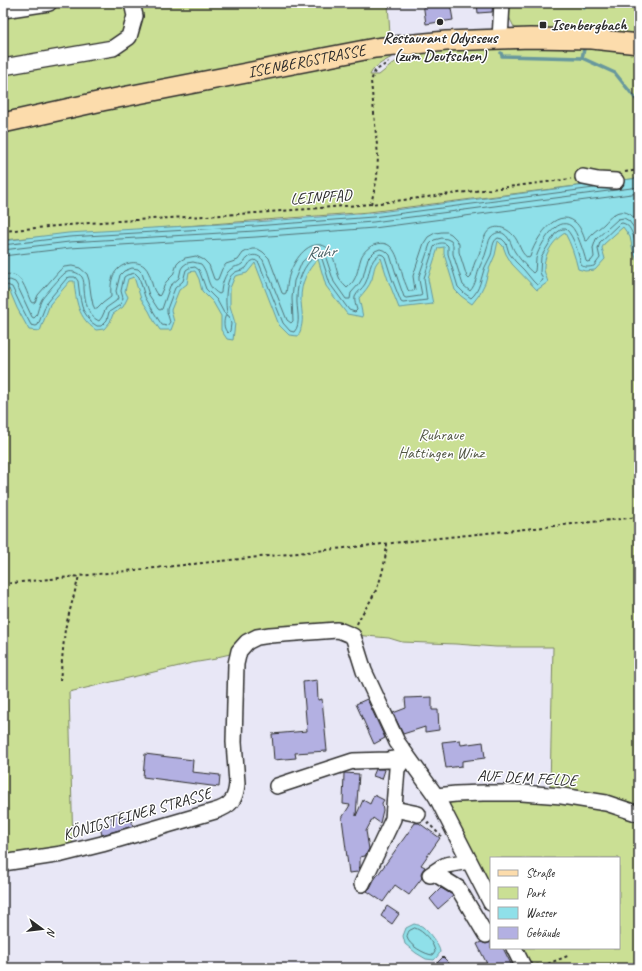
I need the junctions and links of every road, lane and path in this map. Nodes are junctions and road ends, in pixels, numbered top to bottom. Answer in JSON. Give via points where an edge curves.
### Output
{"nodes":[{"id":1,"x":49,"y":3,"type":"edge"},
{"id":2,"x":132,"y":3,"type":"edge"},
{"id":3,"x":502,"y":3,"type":"edge"},
{"id":4,"x":3,"y":10,"type":"edge"},
{"id":5,"x":500,"y":39,"type":"junction"},
{"id":6,"x":639,"y":44,"type":"edge"},
{"id":7,"x":400,"y":46,"type":"junction"},
{"id":8,"x":3,"y":67,"type":"edge"},
{"id":9,"x":3,"y":123,"type":"edge"},
{"id":10,"x":639,"y":170,"type":"edge"},
{"id":11,"x":620,"y":176,"type":"joint"},
{"id":12,"x":583,"y":177,"type":"joint"},
{"id":13,"x":371,"y":204,"type":"junction"},
{"id":14,"x":3,"y":231,"type":"edge"},
{"id":15,"x":639,"y":517,"type":"edge"},
{"id":16,"x":387,"y":544,"type":"junction"},
{"id":17,"x":79,"y":576,"type":"junction"},
{"id":18,"x":3,"y":584,"type":"edge"},
{"id":19,"x":356,"y":626,"type":"dead end"},
{"id":20,"x":60,"y":681,"type":"dead end"},
{"id":21,"x":407,"y":757,"type":"junction"},
{"id":22,"x":392,"y":764,"type":"junction"},
{"id":23,"x":277,"y":786,"type":"dead end"},
{"id":24,"x":436,"y":796,"type":"junction"},
{"id":25,"x":394,"y":809,"type":"junction"},
{"id":26,"x":418,"y":814,"type":"joint"},
{"id":27,"x":639,"y":814,"type":"edge"},
{"id":28,"x":443,"y":839,"type":"dead end"},
{"id":29,"x":469,"y":861,"type":"junction"},
{"id":30,"x":3,"y":863,"type":"edge"},
{"id":31,"x":362,"y":884,"type":"dead end"},
{"id":32,"x":490,"y":901,"type":"edge"},
{"id":33,"x":486,"y":934,"type":"dead end"},
{"id":34,"x":507,"y":949,"type":"edge"},
{"id":35,"x":514,"y":949,"type":"edge"},
{"id":36,"x":570,"y":955,"type":"dead end"},
{"id":37,"x":521,"y":968,"type":"edge"}],
"edges":[{"from":1,"to":4,"type":"street"},
{"from":2,"to":8,"type":"street","via":[[135,16],[129,37],[113,48]]},
{"from":3,"to":5,"type":"street"},
{"from":5,"to":6,"type":"main road","name":"ISENBERGSTRASSE","via":[[592,39]]},
{"from":5,"to":7,"type":"main road","name":"ISENBERGSTRASSE"},
{"from":7,"to":9,"type":"main road","name":"ISENBERGSTRASSE","via":[[375,48],[141,93]]},
{"from":7,"to":13,"type":"path","via":[[400,55],[375,71],[371,82],[378,156],[377,178]]},
{"from":10,"to":11,"type":"path"},
{"from":11,"to":12,"type":"street","via":[[598,180]]},
{"from":12,"to":13,"type":"path","name":"LEINPFAD"},
{"from":13,"to":14,"type":"path","name":"LEINPFAD"},
{"from":15,"to":16,"type":"path"},
{"from":16,"to":17,"type":"path"},
{"from":16,"to":19,"type":"path","via":[[383,574]]},
{"from":17,"to":18,"type":"path"},
{"from":17,"to":20,"type":"path","via":[[65,628]]},
{"from":21,"to":22,"type":"street"},
{"from":21,"to":24,"type":"street","name":"KÖNIGSTEINER STRASSE"},
{"from":21,"to":30,"type":"street","name":"KÖNIGSTEINER STRASSE","via":[[397,742],[364,671],[353,636],[332,630],[257,637],[242,646],[236,664],[234,742],[237,783],[230,804],[221,809],[102,844],[62,854]]},
{"from":22,"to":23,"type":"street","via":[[353,761]]},
{"from":22,"to":25,"type":"street"},
{"from":24,"to":27,"type":"street","name":"AUF DEM FELDE","via":[[522,793],[562,796],[606,803]]},
{"from":24,"to":29,"type":"street","name":"KÖNIGSTEINER STRASSE"},
{"from":25,"to":26,"type":"street"},
{"from":25,"to":31,"type":"street","via":[[393,820]]},
{"from":26,"to":28,"type":"path"},
{"from":29,"to":32,"type":"street","name":"KÖNIGSTEINER STRASSE"},
{"from":29,"to":33,"type":"street","via":[[446,865],[432,874],[458,888]]},
{"from":34,"to":37,"type":"street"},
{"from":35,"to":37,"type":"street"},
{"from":36,"to":37,"type":"path","via":[[545,965]]}]}
